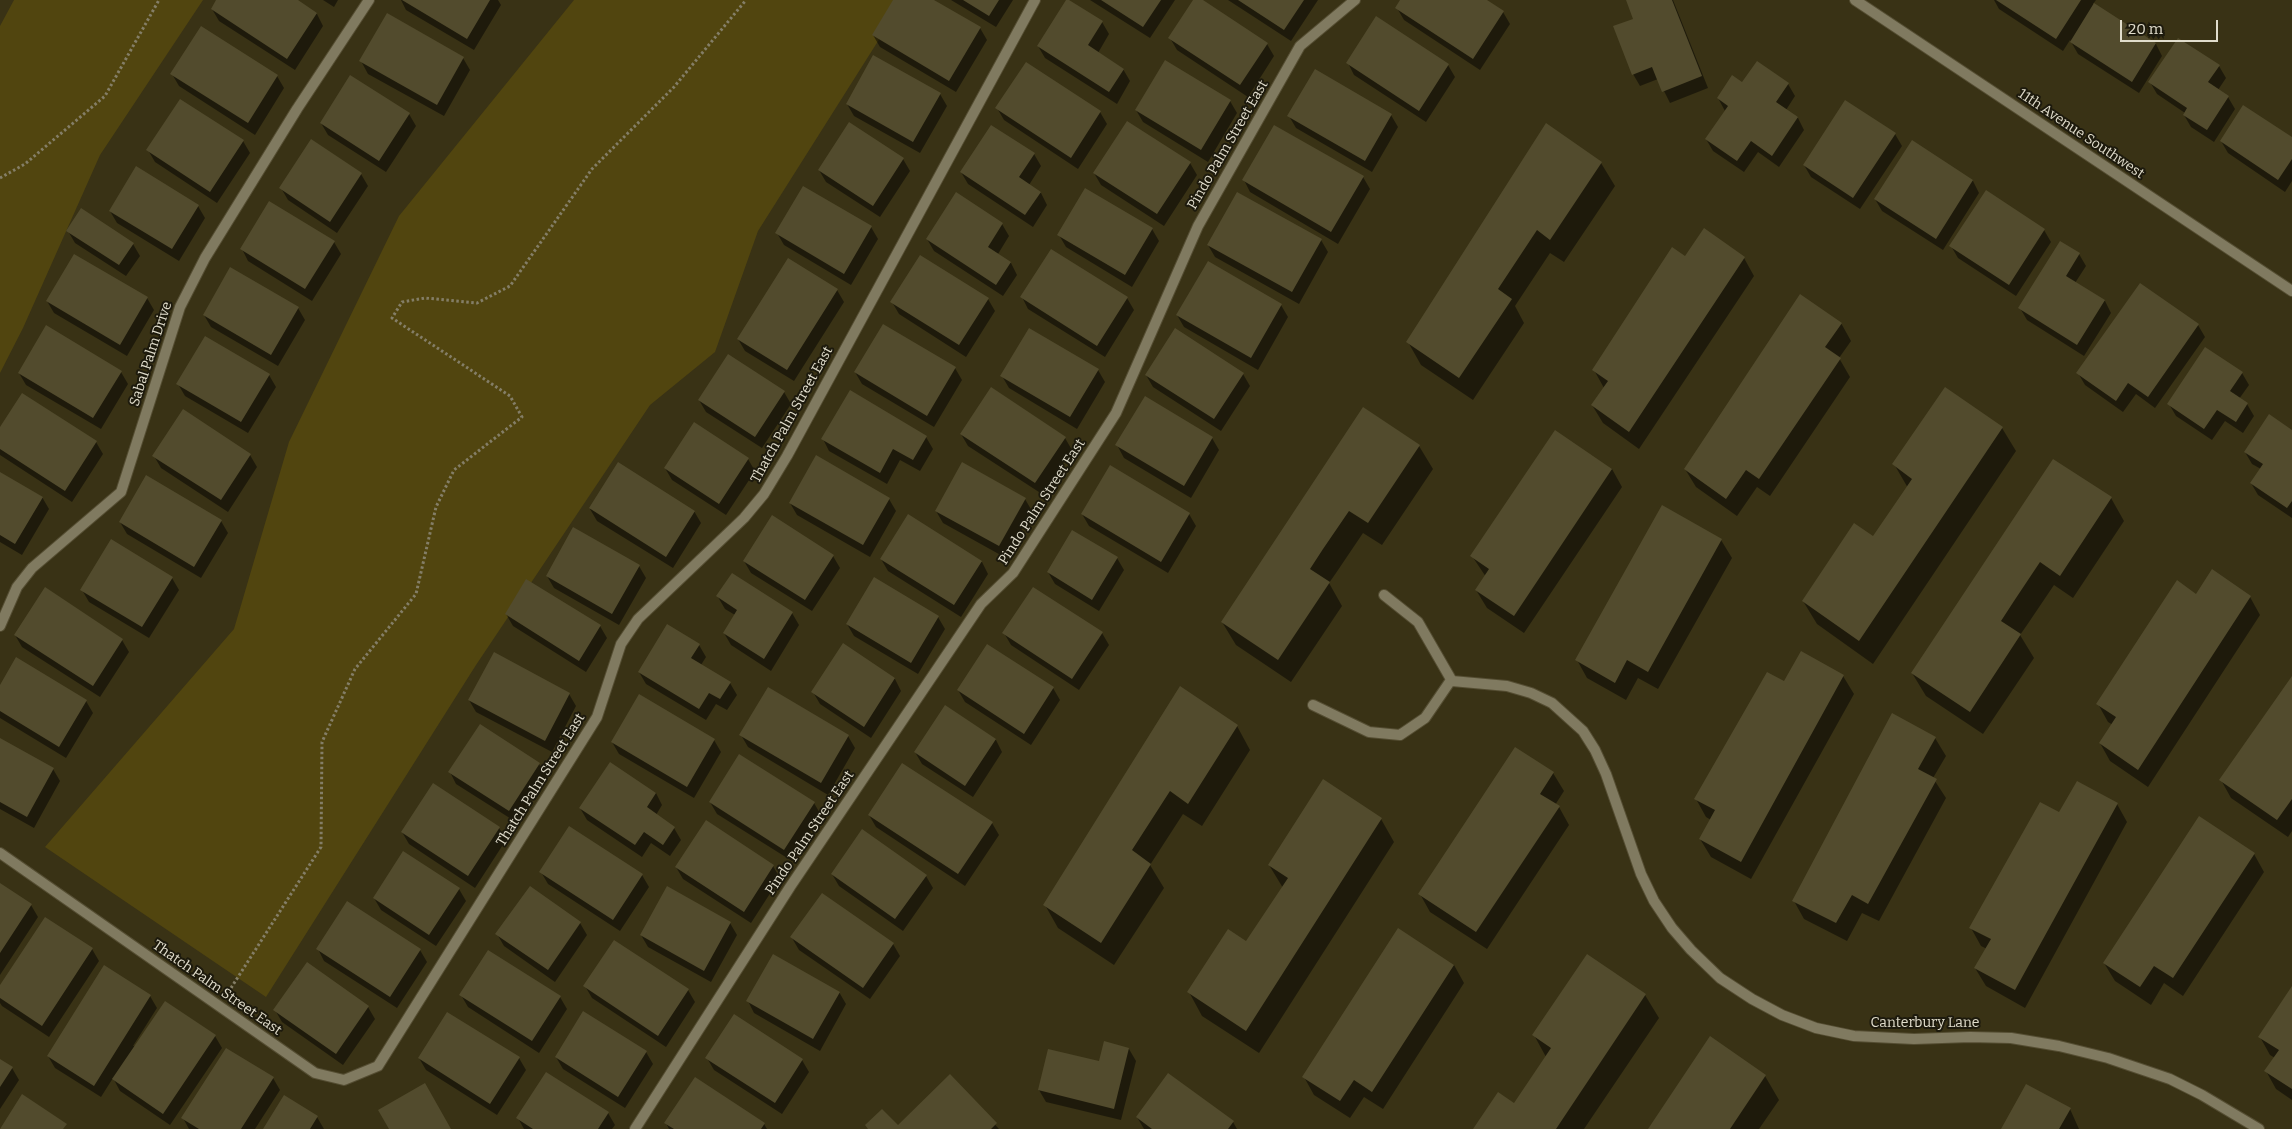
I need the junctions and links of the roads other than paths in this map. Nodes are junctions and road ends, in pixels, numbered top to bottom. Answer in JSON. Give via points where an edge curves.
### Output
{"nodes":[{"id":1,"x":369,"y":0,"type":"edge"},
{"id":2,"x":1035,"y":0,"type":"edge"},
{"id":3,"x":1355,"y":0,"type":"edge"},
{"id":4,"x":1855,"y":0,"type":"edge"},
{"id":5,"x":2292,"y":292,"type":"edge"},
{"id":6,"x":1384,"y":595,"type":"dead end"},
{"id":7,"x":0,"y":626,"type":"edge"},
{"id":8,"x":1451,"y":680,"type":"junction"},
{"id":9,"x":1313,"y":704,"type":"dead end"},
{"id":10,"x":0,"y":853,"type":"edge"},
{"id":11,"x":635,"y":1129,"type":"edge"},
{"id":12,"x":2259,"y":1129,"type":"edge"}],
"edges":[{"from":1,"to":7,"type":"street","name":"Sabal Palm Drive","via":[[297,109],[205,258],[180,306],[121,492],[32,568],[17,587]]},
{"from":2,"to":10,"type":"street","name":"Thatch Palm Street East","via":[[764,494],[744,518],[638,619],[620,644],[597,717],[378,1066],[344,1080],[315,1073]]},
{"from":3,"to":11,"type":"street","name":"Pindo Palm Street East","via":[[1300,46],[1198,226],[1116,413],[1013,573],[981,604],[796,878]]},
{"from":4,"to":5,"type":"street","name":"11th Avenue Southwest"},
{"from":6,"to":8,"type":"street","via":[[1418,622]]},
{"from":8,"to":9,"type":"street","via":[[1425,718],[1400,735],[1369,732]]},
{"from":8,"to":12,"type":"street","name":"Canterbury Lane","via":[[1507,686],[1531,693],[1552,703],[1583,731],[1606,774],[1641,874],[1654,901],[1691,950],[1720,978],[1752,999],[1816,1028],[1854,1036],[2011,1038],[2108,1058],[2178,1083]]}]}
